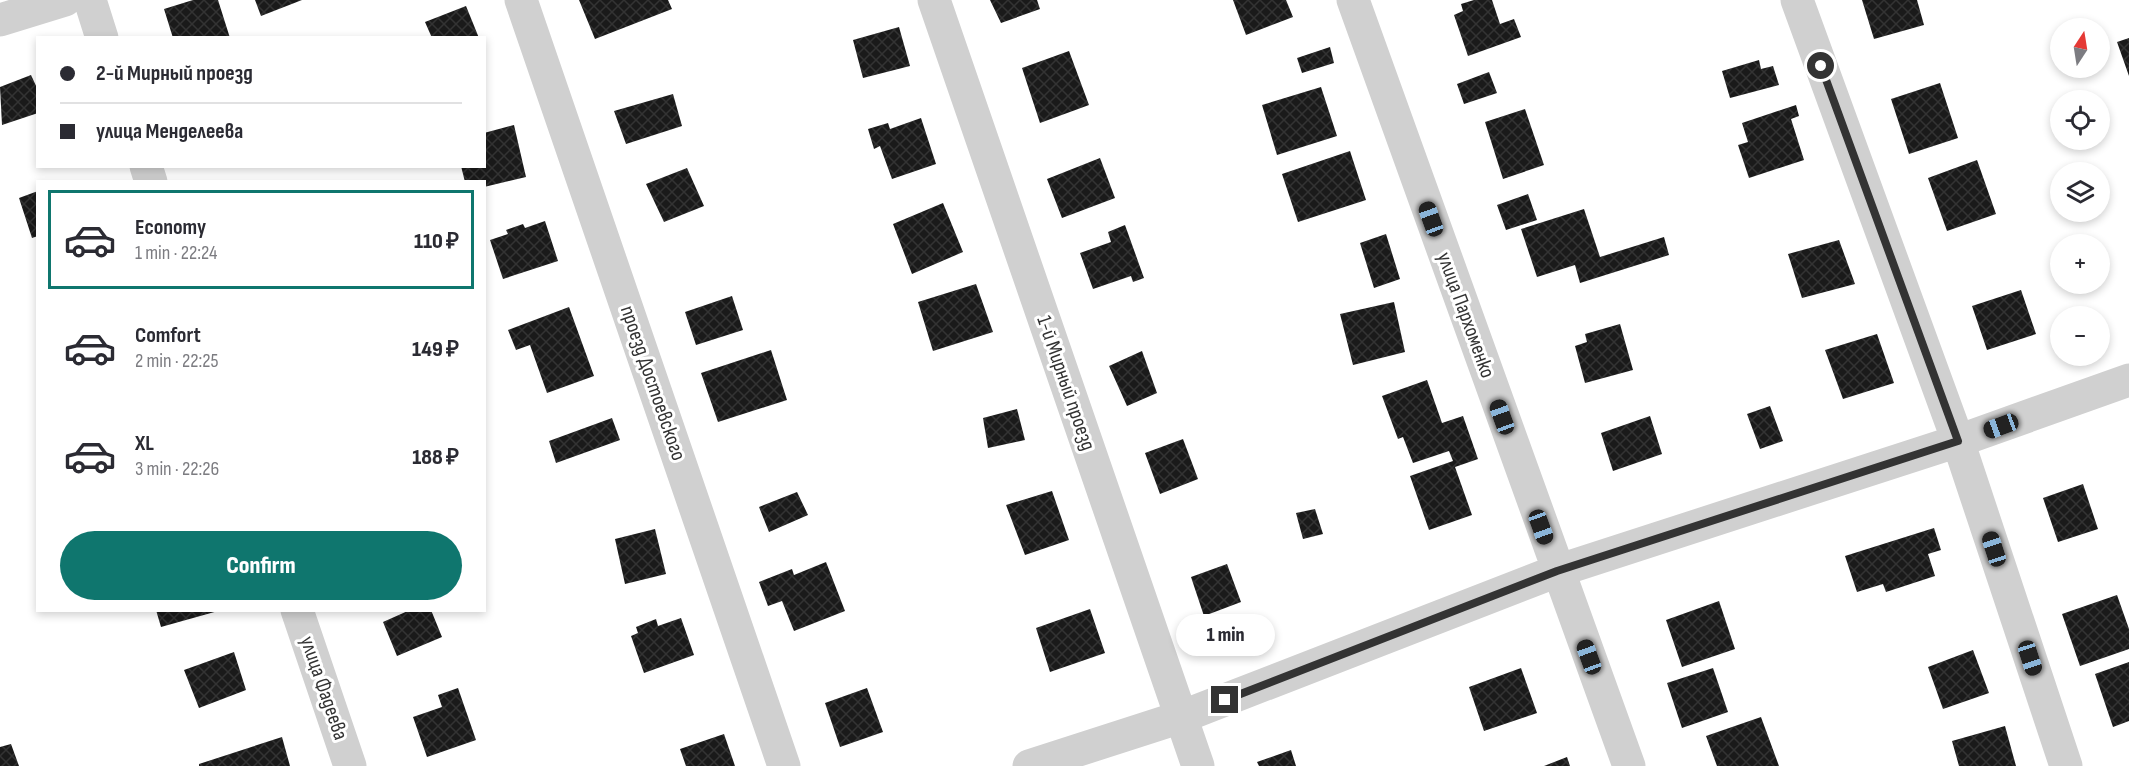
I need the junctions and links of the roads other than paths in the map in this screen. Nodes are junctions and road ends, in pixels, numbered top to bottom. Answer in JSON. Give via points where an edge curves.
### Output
{"nodes":[{"id":1,"x":65,"y":0,"type":"edge"},
{"id":2,"x":90,"y":0,"type":"edge"},
{"id":3,"x":521,"y":0,"type":"edge"},
{"id":4,"x":934,"y":0,"type":"edge"},
{"id":5,"x":1353,"y":0,"type":"edge"},
{"id":6,"x":1797,"y":0,"type":"edge"},
{"id":7,"x":0,"y":20,"type":"edge"},
{"id":8,"x":101,"y":36,"type":"edge"},
{"id":9,"x":2129,"y":380,"type":"edge"},
{"id":10,"x":1958,"y":441,"type":"junction"},
{"id":11,"x":1557,"y":571,"type":"junction"},
{"id":12,"x":298,"y":612,"type":"edge"},
{"id":13,"x":1180,"y":717,"type":"junction"},
{"id":14,"x":350,"y":766,"type":"edge"},
{"id":15,"x":784,"y":766,"type":"edge"},
{"id":16,"x":1029,"y":766,"type":"edge"},
{"id":17,"x":1198,"y":766,"type":"edge"},
{"id":18,"x":1629,"y":766,"type":"edge"},
{"id":19,"x":2066,"y":766,"type":"edge"}],
"edges":[{"from":1,"to":7,"type":"street"},
{"from":2,"to":8,"type":"street"},
{"from":3,"to":15,"type":"street","name":"проезд Достоевского"},
{"from":4,"to":13,"type":"street","name":"1-й Мирный проезд"},
{"from":5,"to":11,"type":"street","name":"улица Пархоменко"},
{"from":6,"to":10,"type":"street"},
{"from":9,"to":10,"type":"street"},
{"from":10,"to":11,"type":"street"},
{"from":10,"to":19,"type":"street"},
{"from":11,"to":13,"type":"street"},
{"from":11,"to":18,"type":"street","name":"улица Пархоменко"},
{"from":12,"to":14,"type":"street","name":"улица Фадеева"},
{"from":13,"to":16,"type":"street"},
{"from":13,"to":17,"type":"street","name":"1-й Мирный проезд"}]}
